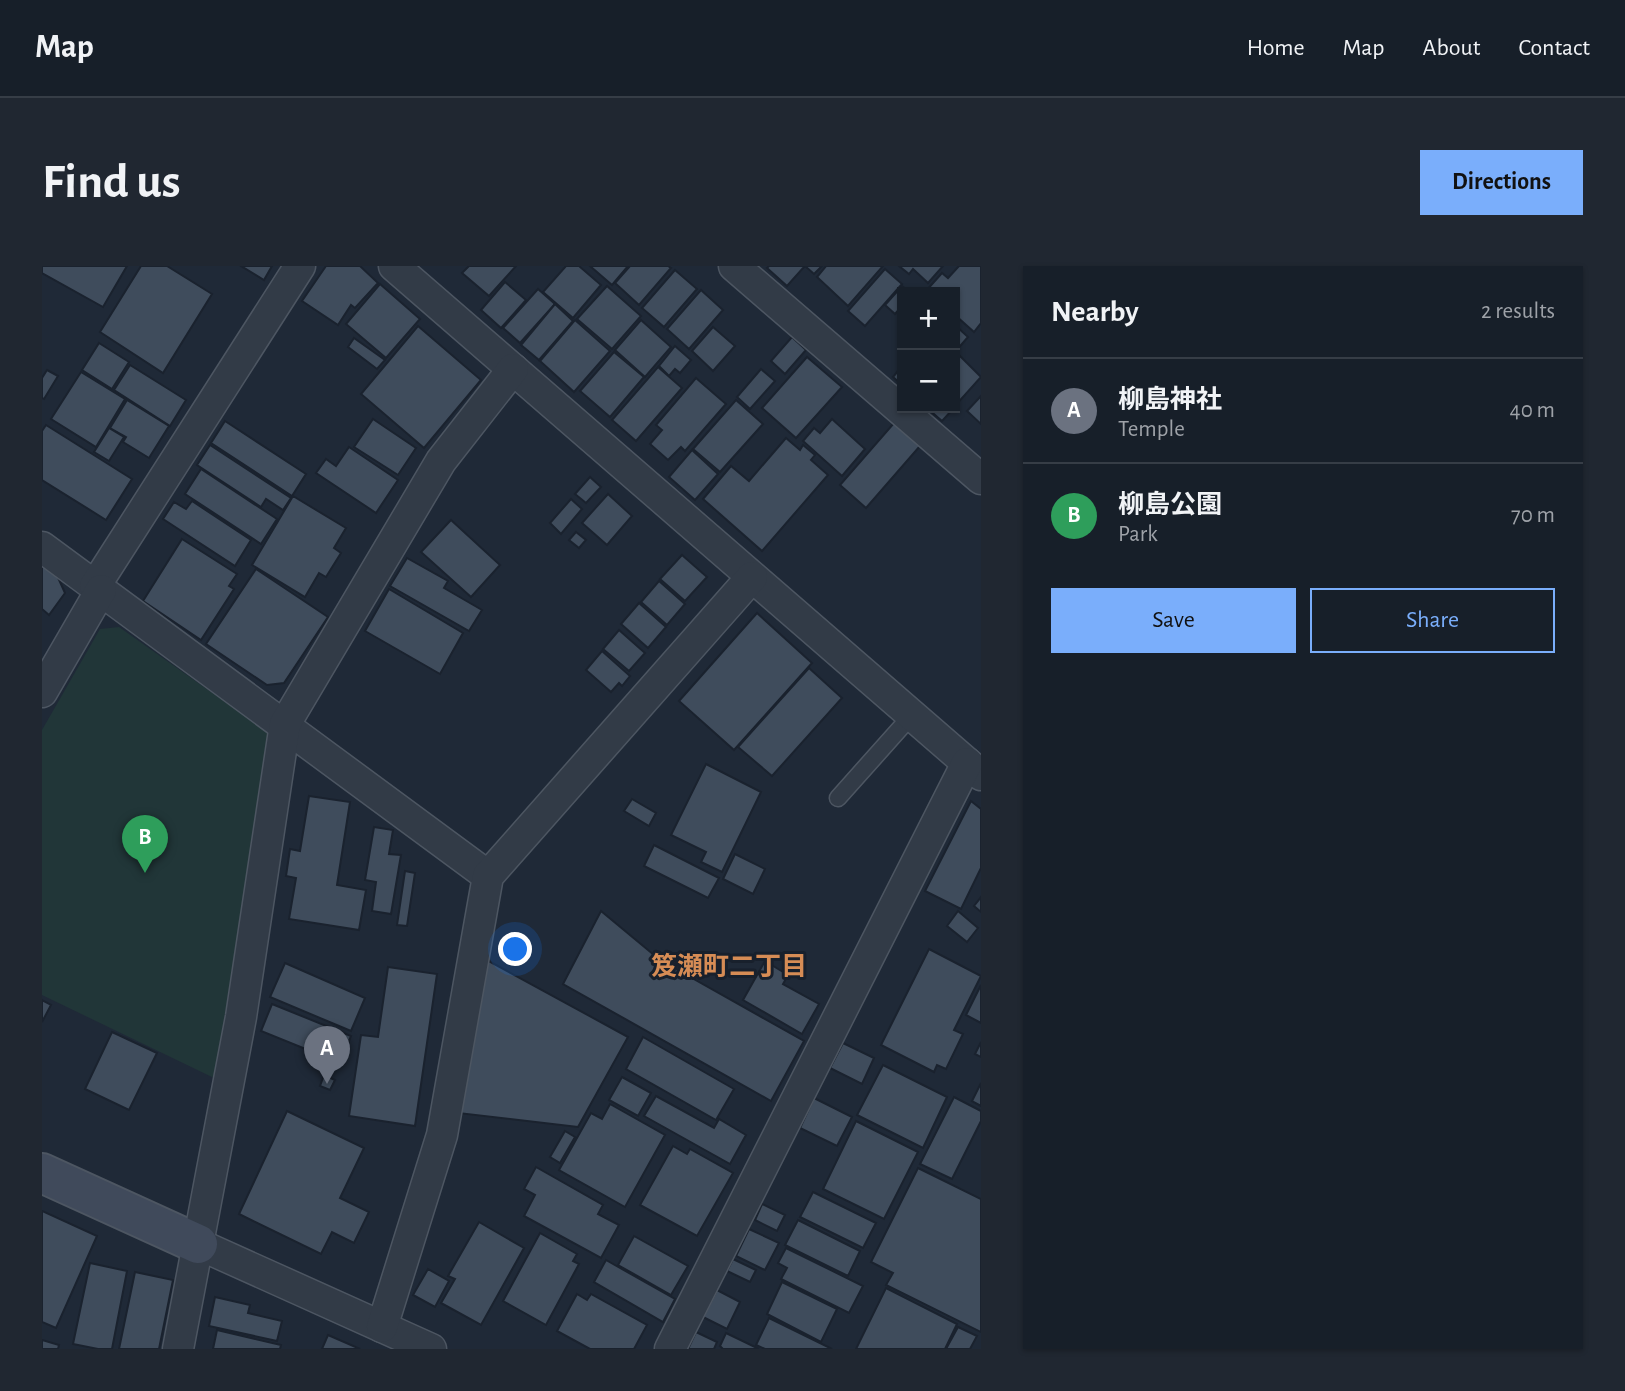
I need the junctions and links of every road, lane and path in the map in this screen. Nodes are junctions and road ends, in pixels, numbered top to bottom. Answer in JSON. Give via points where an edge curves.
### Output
{"nodes":[{"id":1,"x":300,"y":266,"type":"edge"},
{"id":2,"x":394,"y":266,"type":"edge"},
{"id":3,"x":734,"y":266,"type":"edge"},
{"id":4,"x":513,"y":369,"type":"junction"},
{"id":5,"x":981,"y":479,"type":"edge"},
{"id":6,"x":42,"y":547,"type":"edge"},
{"id":7,"x":752,"y":577,"type":"junction"},
{"id":8,"x":98,"y":588,"type":"junction"},
{"id":9,"x":42,"y":692,"type":"edge"},
{"id":10,"x":912,"y":715,"type":"junction"},
{"id":11,"x":285,"y":724,"type":"junction"},
{"id":12,"x":974,"y":769,"type":"edge"},
{"id":13,"x":838,"y":798,"type":"dead end"},
{"id":14,"x":488,"y":876,"type":"junction"},
{"id":15,"x":42,"y":1173,"type":"edge"},
{"id":16,"x":198,"y":1244,"type":"junction"},
{"id":17,"x":382,"y":1327,"type":"junction"},
{"id":18,"x":178,"y":1349,"type":"edge"},
{"id":19,"x":431,"y":1349,"type":"edge"},
{"id":20,"x":670,"y":1349,"type":"edge"}],
"edges":[{"from":1,"to":8,"type":"street"},
{"from":2,"to":4,"type":"street"},
{"from":3,"to":5,"type":"street"},
{"from":4,"to":7,"type":"street"},
{"from":4,"to":11,"type":"street","via":[[441,461]]},
{"from":6,"to":8,"type":"street"},
{"from":7,"to":10,"type":"street"},
{"from":7,"to":14,"type":"street"},
{"from":8,"to":9,"type":"street"},
{"from":8,"to":11,"type":"street"},
{"from":10,"to":12,"type":"street"},
{"from":10,"to":13,"type":"lane"},
{"from":11,"to":14,"type":"street"},
{"from":11,"to":16,"type":"street","via":[[241,1017]]},
{"from":12,"to":20,"type":"street"},
{"from":14,"to":17,"type":"street","via":[[442,1135]]},
{"from":15,"to":16,"type":"street"},
{"from":16,"to":17,"type":"street"},
{"from":16,"to":18,"type":"street"},
{"from":17,"to":19,"type":"street"}]}
